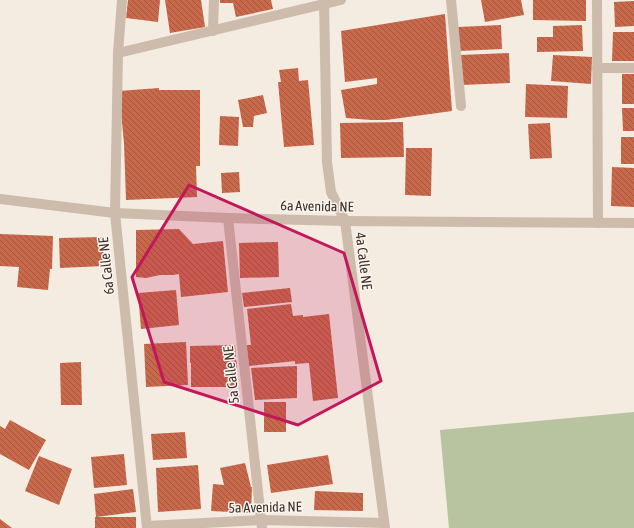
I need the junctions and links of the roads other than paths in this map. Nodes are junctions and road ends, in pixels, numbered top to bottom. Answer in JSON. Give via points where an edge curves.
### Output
{"nodes":[{"id":1,"x":122,"y":0,"type":"edge"},
{"id":2,"x":214,"y":0,"type":"edge"},
{"id":3,"x":341,"y":0,"type":"edge"},
{"id":4,"x":451,"y":0,"type":"edge"},
{"id":5,"x":597,"y":0,"type":"edge"},
{"id":6,"x":324,"y":2,"type":"edge"},
{"id":7,"x":213,"y":31,"type":"junction"},
{"id":8,"x":118,"y":53,"type":"junction"},
{"id":9,"x":597,"y":68,"type":"junction"},
{"id":10,"x":634,"y":68,"type":"edge"},
{"id":11,"x":461,"y":106,"type":"dead end"},
{"id":12,"x":0,"y":199,"type":"edge"},
{"id":13,"x":115,"y":213,"type":"junction"},
{"id":14,"x":228,"y":218,"type":"junction"},
{"id":15,"x":345,"y":221,"type":"junction"},
{"id":16,"x":598,"y":223,"type":"junction"},
{"id":17,"x":634,"y":223,"type":"edge"},
{"id":18,"x":261,"y":524,"type":"edge"},
{"id":19,"x":384,"y":525,"type":"edge"},
{"id":20,"x":147,"y":527,"type":"edge"}],
"edges":[{"from":1,"to":8,"type":"street","name":"6a Calle NE"},
{"from":2,"to":7,"type":"street"},
{"from":3,"to":6,"type":"street"},
{"from":4,"to":11,"type":"street"},
{"from":5,"to":9,"type":"street"},
{"from":6,"to":7,"type":"street"},
{"from":6,"to":15,"type":"street","name":"4a Calle NE","via":[[327,162],[331,192]]},
{"from":7,"to":8,"type":"street"},
{"from":8,"to":13,"type":"street","name":"6a Calle NE"},
{"from":9,"to":10,"type":"street"},
{"from":9,"to":16,"type":"street"},
{"from":12,"to":13,"type":"street","name":"6a Avenida NE"},
{"from":13,"to":14,"type":"street","name":"6a Avenida NE"},
{"from":13,"to":20,"type":"street","name":"6a Calle NE"},
{"from":14,"to":15,"type":"street","name":"6a Avenida NE"},
{"from":14,"to":18,"type":"street","name":"5a Calle NE"},
{"from":15,"to":16,"type":"street","name":"6a Avenida NE"},
{"from":15,"to":19,"type":"street","name":"4a Calle NE"},
{"from":16,"to":17,"type":"street","name":"6a Avenida NE"},
{"from":18,"to":19,"type":"street","name":"5a Avenida NE"},
{"from":18,"to":20,"type":"street","name":"5a Avenida NE"}]}
